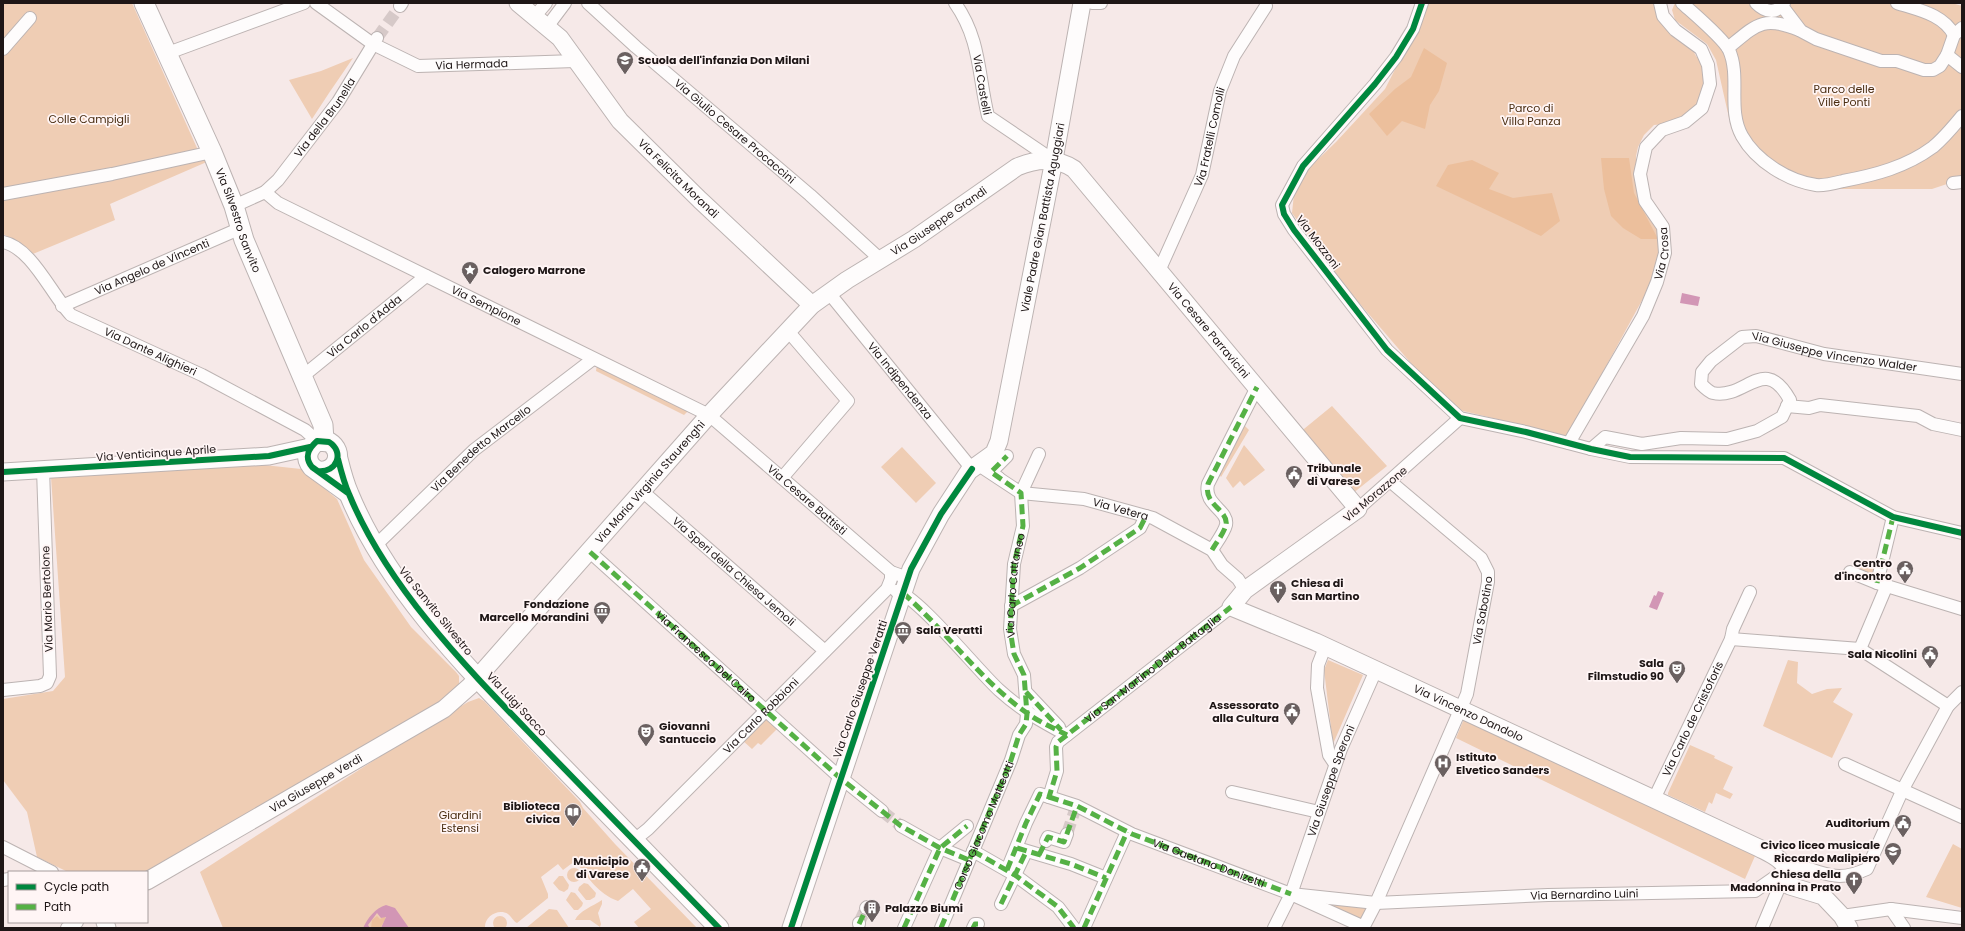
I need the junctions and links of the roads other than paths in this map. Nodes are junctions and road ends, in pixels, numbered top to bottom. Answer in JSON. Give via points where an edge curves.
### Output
{"nodes":[{"id":1,"x":144,"y":3,"type":"edge"},
{"id":2,"x":304,"y":3,"type":"edge"},
{"id":3,"x":316,"y":3,"type":"edge"},
{"id":4,"x":518,"y":3,"type":"edge"},
{"id":5,"x":565,"y":3,"type":"edge"},
{"id":6,"x":588,"y":3,"type":"edge"},
{"id":7,"x":955,"y":3,"type":"edge"},
{"id":8,"x":1082,"y":3,"type":"edge"},
{"id":9,"x":1092,"y":3,"type":"edge"},
{"id":10,"x":1101,"y":3,"type":"edge"},
{"id":11,"x":1422,"y":3,"type":"edge"},
{"id":12,"x":1660,"y":3,"type":"edge"},
{"id":13,"x":1682,"y":3,"type":"edge"},
{"id":14,"x":1756,"y":3,"type":"edge"},
{"id":15,"x":1897,"y":3,"type":"edge"},
{"id":16,"x":1783,"y":5,"type":"edge"},
{"id":17,"x":1266,"y":6,"type":"dead end"},
{"id":18,"x":543,"y":15,"type":"edge"},
{"id":19,"x":30,"y":18,"type":"dead end"},
{"id":20,"x":1801,"y":31,"type":"junction"},
{"id":21,"x":1958,"y":32,"type":"edge"},
{"id":22,"x":375,"y":41,"type":"junction"},
{"id":23,"x":1728,"y":48,"type":"junction"},
{"id":24,"x":3,"y":49,"type":"edge"},
{"id":25,"x":168,"y":53,"type":"junction"},
{"id":26,"x":1947,"y":55,"type":"junction"},
{"id":27,"x":575,"y":60,"type":"junction"},
{"id":28,"x":1962,"y":67,"type":"edge"},
{"id":29,"x":1962,"y":116,"type":"edge"},
{"id":30,"x":212,"y":152,"type":"junction"},
{"id":31,"x":1053,"y":160,"type":"junction"},
{"id":32,"x":265,"y":192,"type":"junction"},
{"id":33,"x":3,"y":194,"type":"edge"},
{"id":34,"x":234,"y":206,"type":"junction"},
{"id":35,"x":241,"y":228,"type":"junction"},
{"id":36,"x":3,"y":242,"type":"edge"},
{"id":37,"x":881,"y":260,"type":"junction"},
{"id":38,"x":1159,"y":271,"type":"junction"},
{"id":39,"x":426,"y":276,"type":"junction"},
{"id":40,"x":829,"y":294,"type":"junction"},
{"id":41,"x":62,"y":306,"type":"junction"},
{"id":42,"x":812,"y":306,"type":"junction"},
{"id":43,"x":788,"y":331,"type":"junction"},
{"id":44,"x":593,"y":359,"type":"junction"},
{"id":45,"x":1962,"y":374,"type":"edge"},
{"id":46,"x":303,"y":376,"type":"junction"},
{"id":47,"x":1257,"y":387,"type":"junction"},
{"id":48,"x":1788,"y":406,"type":"junction"},
{"id":49,"x":709,"y":415,"type":"junction"},
{"id":50,"x":1460,"y":418,"type":"junction"},
{"id":51,"x":1962,"y":430,"type":"edge"},
{"id":52,"x":317,"y":443,"type":"junction"},
{"id":53,"x":1569,"y":443,"type":"junction"},
{"id":54,"x":1591,"y":449,"type":"junction"},
{"id":55,"x":1039,"y":454,"type":"dead end"},
{"id":56,"x":269,"y":456,"type":"junction"},
{"id":57,"x":1007,"y":456,"type":"dead end"},
{"id":58,"x":338,"y":459,"type":"junction"},
{"id":59,"x":975,"y":466,"type":"junction"},
{"id":60,"x":315,"y":469,"type":"junction"},
{"id":61,"x":43,"y":470,"type":"junction"},
{"id":62,"x":3,"y":472,"type":"edge"},
{"id":63,"x":782,"y":478,"type":"junction"},
{"id":64,"x":1391,"y":482,"type":"junction"},
{"id":65,"x":642,"y":492,"type":"junction"},
{"id":66,"x":348,"y":493,"type":"junction"},
{"id":67,"x":1021,"y":493,"type":"junction"},
{"id":68,"x":1358,"y":509,"type":"junction"},
{"id":69,"x":1146,"y":516,"type":"junction"},
{"id":70,"x":1893,"y":517,"type":"junction"},
{"id":71,"x":1962,"y":533,"type":"edge"},
{"id":72,"x":375,"y":546,"type":"junction"},
{"id":73,"x":1212,"y":550,"type":"junction"},
{"id":74,"x":590,"y":552,"type":"junction"},
{"id":75,"x":891,"y":572,"type":"junction"},
{"id":76,"x":1850,"y":572,"type":"dead end"},
{"id":77,"x":1882,"y":584,"type":"junction"},
{"id":78,"x":900,"y":587,"type":"junction"},
{"id":79,"x":1245,"y":590,"type":"junction"},
{"id":80,"x":1750,"y":592,"type":"dead end"},
{"id":81,"x":1012,"y":606,"type":"junction"},
{"id":82,"x":1231,"y":607,"type":"junction"},
{"id":83,"x":1962,"y":609,"type":"edge"},
{"id":84,"x":1732,"y":634,"type":"junction"},
{"id":85,"x":1324,"y":647,"type":"junction"},
{"id":86,"x":1860,"y":649,"type":"junction"},
{"id":87,"x":825,"y":651,"type":"junction"},
{"id":88,"x":1376,"y":670,"type":"junction"},
{"id":89,"x":478,"y":677,"type":"junction"},
{"id":90,"x":3,"y":690,"type":"edge"},
{"id":91,"x":1026,"y":692,"type":"junction"},
{"id":92,"x":1962,"y":692,"type":"edge"},
{"id":93,"x":1948,"y":706,"type":"junction"},
{"id":94,"x":1461,"y":709,"type":"junction"},
{"id":95,"x":764,"y":711,"type":"junction"},
{"id":96,"x":1026,"y":719,"type":"junction"},
{"id":97,"x":1067,"y":736,"type":"junction"},
{"id":98,"x":1335,"y":764,"type":"junction"},
{"id":99,"x":1845,"y":764,"type":"dead end"},
{"id":100,"x":840,"y":778,"type":"junction"},
{"id":101,"x":1903,"y":789,"type":"junction"},
{"id":102,"x":1232,"y":792,"type":"dead end"},
{"id":103,"x":1049,"y":797,"type":"junction"},
{"id":104,"x":1654,"y":799,"type":"junction"},
{"id":105,"x":882,"y":811,"type":"tunnel mouth"},
{"id":106,"x":1319,"y":812,"type":"junction"},
{"id":107,"x":1962,"y":817,"type":"edge"},
{"id":108,"x":901,"y":826,"type":"tunnel mouth"},
{"id":109,"x":967,"y":826,"type":"dead end"},
{"id":110,"x":1127,"y":832,"type":"junction"},
{"id":111,"x":1067,"y":834,"type":"dead end"},
{"id":112,"x":634,"y":840,"type":"junction"},
{"id":113,"x":1046,"y":841,"type":"dead end"},
{"id":114,"x":3,"y":847,"type":"edge"},
{"id":115,"x":940,"y":848,"type":"junction"},
{"id":116,"x":1022,"y":850,"type":"junction"},
{"id":117,"x":971,"y":856,"type":"junction"},
{"id":118,"x":34,"y":868,"type":"edge"},
{"id":119,"x":48,"y":871,"type":"edge"},
{"id":120,"x":1786,"y":871,"type":"junction"},
{"id":121,"x":1011,"y":873,"type":"junction"},
{"id":122,"x":1106,"y":878,"type":"junction"},
{"id":123,"x":148,"y":880,"type":"edge"},
{"id":124,"x":1291,"y":894,"type":"junction"},
{"id":125,"x":1376,"y":903,"type":"junction"},
{"id":126,"x":1001,"y":904,"type":"dead end"},
{"id":127,"x":1891,"y":909,"type":"junction"},
{"id":128,"x":1962,"y":918,"type":"edge"},
{"id":129,"x":1845,"y":922,"type":"edge"},
{"id":130,"x":719,"y":928,"type":"edge"},
{"id":131,"x":723,"y":928,"type":"edge"},
{"id":132,"x":791,"y":928,"type":"edge"},
{"id":133,"x":904,"y":928,"type":"edge"},
{"id":134,"x":941,"y":928,"type":"edge"},
{"id":135,"x":1074,"y":928,"type":"edge"},
{"id":136,"x":1084,"y":928,"type":"edge"},
{"id":137,"x":1274,"y":928,"type":"edge"},
{"id":138,"x":1364,"y":928,"type":"edge"},
{"id":139,"x":1762,"y":928,"type":"edge"},
{"id":140,"x":1904,"y":928,"type":"edge"}],
"edges":[{"from":1,"to":25,"type":"main road","name":"Via Silvestro Sanvito"},
{"from":2,"to":25,"type":"street"},
{"from":3,"to":22,"type":"street","name":"Via Hermada"},
{"from":4,"to":18,"type":"main road","name":"Via Felicita Morandi"},
{"from":5,"to":18,"type":"street"},
{"from":6,"to":37,"type":"street","name":"Via Giulio Cesare Procaccini"},
{"from":7,"to":31,"type":"street","name":"Via Castelli","via":[[966,18],[979,60],[988,116]]},
{"from":8,"to":31,"type":"main road","name":"Viale Padre Gian Battista Aguggiari"},
{"from":9,"to":10,"type":"street"},
{"from":11,"to":50,"type":"street","name":"Via Mozzoni","via":[[1413,29],[1396,57],[1303,166],[1282,205],[1284,214],[1294,230],[1383,345]]},
{"from":12,"to":53,"type":"street","name":"Via Crosa","via":[[1663,16],[1675,30],[1701,49],[1708,65],[1710,84],[1702,108],[1685,122],[1662,130],[1646,147],[1640,174],[1645,201],[1663,227],[1663,260],[1643,316]]},
{"from":13,"to":23,"type":"street"},
{"from":14,"to":16,"type":"street","via":[[1769,11],[1777,10]]},
{"from":15,"to":21,"type":"street","via":[[1940,18]]},
{"from":16,"to":20,"type":"street"},
{"from":17,"to":38,"type":"street","name":"Via Fratelli Comolli","via":[[1234,56],[1220,91],[1202,175]]},
{"from":18,"to":27,"type":"main road","name":"Via Felicita Morandi"},
{"from":19,"to":24,"type":"street"},
{"from":20,"to":23,"type":"street","via":[[1772,22],[1757,26]]},
{"from":20,"to":26,"type":"street","via":[[1816,39],[1881,61],[1897,60],[1924,70],[1933,70],[1940,66]]},
{"from":21,"to":26,"type":"street"},
{"from":22,"to":27,"type":"street","name":"Via Hermada","via":[[418,66]]},
{"from":22,"to":32,"type":"street","name":"Via della Brunella","via":[[338,102],[278,180]]},
{"from":23,"to":29,"type":"street","via":[[1733,62],[1734,113],[1742,136],[1773,168],[1789,177],[1817,185],[1878,174],[1908,162],[1932,147]]},
{"from":25,"to":30,"type":"main road","name":"Via Silvestro Sanvito"},
{"from":26,"to":28,"type":"street"},
{"from":27,"to":42,"type":"main road","name":"Via Felicita Morandi","via":[[620,121]]},
{"from":30,"to":33,"type":"street"},
{"from":30,"to":34,"type":"main road","name":"Via Silvestro Sanvito"},
{"from":31,"to":37,"type":"main road","name":"Via Giuseppe Grandi","via":[[1017,167]]},
{"from":31,"to":38,"type":"main road","name":"Via Cesare Parravicini","via":[[1074,169]]},
{"from":31,"to":59,"type":"main road","name":"Viale Padre Gian Battista Aguggiari","via":[[1001,432],[994,453]]},
{"from":32,"to":34,"type":"street","name":"Via della Brunella"},
{"from":32,"to":39,"type":"street","name":"Via Sempione","via":[[278,203]]},
{"from":34,"to":35,"type":"main road","name":"Via Silvestro Sanvito"},
{"from":35,"to":41,"type":"street","name":"Via Angelo de Vincenti"},
{"from":35,"to":46,"type":"main road","name":"Via Silvestro Sanvito"},
{"from":36,"to":41,"type":"street","name":"Via Dante Alighieri","via":[[19,248]]},
{"from":37,"to":40,"type":"main road","name":"Via Giuseppe Grandi"},
{"from":38,"to":47,"type":"main road","name":"Via Cesare Parravicini"},
{"from":39,"to":44,"type":"street","name":"Via Sempione"},
{"from":39,"to":46,"type":"street","name":"Via Carlo d'Adda"},
{"from":40,"to":42,"type":"main road","name":"Via Maria Virginia Staurenghi"},
{"from":40,"to":59,"type":"street","name":"Via Indipendenza"},
{"from":41,"to":52,"type":"street","name":"Via Dante Alighieri","via":[[71,315],[202,376],[305,430]]},
{"from":42,"to":43,"type":"main road","name":"Via Maria Virginia Staurenghi"},
{"from":43,"to":49,"type":"main road","name":"Via Maria Virginia Staurenghi"},
{"from":43,"to":63,"type":"street","via":[[848,401]]},
{"from":44,"to":49,"type":"street","name":"Via Sempione"},
{"from":44,"to":72,"type":"street","name":"Via Benedetto Marcello","via":[[474,450]]},
{"from":45,"to":48,"type":"street","name":"Via Giuseppe Vincenzo Walder","via":[[1824,354],[1756,336],[1742,337],[1711,361],[1702,372],[1701,384],[1712,393],[1726,394],[1759,379],[1772,380],[1783,387],[1790,400]]},
{"from":46,"to":52,"type":"main road","name":"Via Silvestro Sanvito","via":[[323,425]]},
{"from":47,"to":68,"type":"main road","name":"Via Cesare Parravicini"},
{"from":47,"to":73,"type":"street","via":[[1206,491],[1208,498],[1225,518],[1226,525]]},
{"from":48,"to":51,"type":"street","via":[[1809,408],[1820,405],[1918,416],[1933,424]]},
{"from":48,"to":54,"type":"street","via":[[1782,417],[1757,431],[1727,439],[1681,438],[1642,444],[1606,437]]},
{"from":49,"to":63,"type":"street","name":"Via Cesare Battisti"},
{"from":49,"to":65,"type":"main road","name":"Via Maria Virginia Staurenghi"},
{"from":50,"to":53,"type":"street"},
{"from":50,"to":64,"type":"street","name":"Via Morazzone"},
{"from":52,"to":56,"type":"main road","name":"Via Venticinque Aprile"},
{"from":52,"to":58,"type":"main road","via":[[333,445]]},
{"from":52,"to":60,"type":"main road","via":[[307,458]]},
{"from":53,"to":54,"type":"street"},
{"from":54,"to":70,"type":"street","via":[[1630,457],[1784,458]]},
{"from":55,"to":67,"type":"street"},
{"from":56,"to":60,"type":"main road","name":"Via Venticinque Aprile"},
{"from":56,"to":61,"type":"main road","name":"Via Venticinque Aprile"},
{"from":57,"to":67,"type":"street","via":[[991,472]]},
{"from":58,"to":60,"type":"main road","via":[[328,470]]},
{"from":58,"to":66,"type":"main road","name":"Via Sanvito Silvestro"},
{"from":59,"to":67,"type":"street","name":"Via Indipendenza"},
{"from":59,"to":78,"type":"main road","name":"Via Carlo Giuseppe Veratti","via":[[941,514]]},
{"from":60,"to":66,"type":"main road","name":"Via Sanvito Silvestro"},
{"from":61,"to":62,"type":"main road","name":"Via Venticinque Aprile"},
{"from":61,"to":90,"type":"street","name":"Via Mario Bertolone","via":[[50,676],[47,683],[40,686]]},
{"from":63,"to":75,"type":"street","name":"Via Cesare Battisti"},
{"from":64,"to":68,"type":"street","name":"Via Morazzone"},
{"from":64,"to":94,"type":"street","name":"Via Sabotino","via":[[1481,558],[1488,572],[1468,686]]},
{"from":65,"to":74,"type":"main road","name":"Via Maria Virginia Staurenghi"},
{"from":65,"to":87,"type":"street","name":"Via Speri della Chiesa Jemoli"},
{"from":66,"to":72,"type":"main road","name":"Via Sanvito Silvestro"},
{"from":67,"to":69,"type":"street","name":"Via Vetera","via":[[1084,499]]},
{"from":67,"to":81,"type":"street","name":"Via Carlo Cattaneo","via":[[1023,526],[1014,564]]},
{"from":68,"to":79,"type":"main road","name":"Via Morazzone"},
{"from":69,"to":73,"type":"street","name":"Via Vetera"},
{"from":69,"to":81,"type":"street","via":[[1140,528],[1080,568]]},
{"from":70,"to":71,"type":"street"},
{"from":70,"to":77,"type":"street"},
{"from":72,"to":89,"type":"main road","name":"Via Sanvito Silvestro","via":[[393,576]]},
{"from":73,"to":79,"type":"street","via":[[1222,565],[1238,578]]},
{"from":74,"to":89,"type":"main road","name":"Via Maria Virginia Staurenghi"},
{"from":74,"to":95,"type":"street","name":"Via Francesco Del Cairo"},
{"from":75,"to":78,"type":"street","name":"Via Cesare Battisti"},
{"from":75,"to":78,"type":"street","via":[[891,578]]},
{"from":76,"to":77,"type":"street"},
{"from":77,"to":83,"type":"street"},
{"from":77,"to":86,"type":"street"},
{"from":78,"to":87,"type":"street","name":"Via Carlo Robbioni"},
{"from":78,"to":96,"type":"street"},
{"from":78,"to":100,"type":"main road","name":"Via Carlo Giuseppe Veratti"},
{"from":79,"to":82,"type":"main road","name":"Via Morazzone"},
{"from":80,"to":84,"type":"street","name":"Via Carlo de Cristoforis"},
{"from":81,"to":91,"type":"street","name":"Via Carlo Cattaneo","via":[[1010,629],[1014,654],[1024,675]]},
{"from":82,"to":85,"type":"main road","name":"Via Vincenzo Dandolo"},
{"from":82,"to":97,"type":"street","name":"Via San Martino Della Battaglia"},
{"from":84,"to":86,"type":"street"},
{"from":84,"to":104,"type":"street","name":"Via Carlo de Cristoforis"},
{"from":85,"to":88,"type":"main road","name":"Via Vincenzo Dandolo"},
{"from":85,"to":98,"type":"street","via":[[1318,665],[1317,688],[1329,754]]},
{"from":86,"to":93,"type":"street"},
{"from":87,"to":95,"type":"street","name":"Via Carlo Robbioni"},
{"from":88,"to":94,"type":"main road","name":"Via Vincenzo Dandolo"},
{"from":88,"to":98,"type":"street","name":"Via Giuseppe Speroni"},
{"from":89,"to":112,"type":"main road","name":"Via Luigi Sacco"},
{"from":89,"to":123,"type":"main road","name":"Via Giuseppe Verdi","via":[[444,709]]},
{"from":91,"to":96,"type":"street","name":"Via Carlo Cattaneo"},
{"from":91,"to":97,"type":"street"},
{"from":92,"to":93,"type":"street"},
{"from":93,"to":101,"type":"street"},
{"from":94,"to":104,"type":"main road","name":"Via Vincenzo Dandolo"},
{"from":94,"to":125,"type":"street","name":"Via Sabotino"},
{"from":95,"to":100,"type":"street","name":"Via Francesco Del Cairo"},
{"from":95,"to":112,"type":"street","name":"Via Carlo Robbioni","via":[[648,829]]},
{"from":96,"to":97,"type":"street"},
{"from":96,"to":117,"type":"street","name":"Corso Giacomo Matteotti"},
{"from":97,"to":103,"type":"street","via":[[1056,748],[1057,771]]},
{"from":98,"to":106,"type":"street","name":"Via Giuseppe Speroni"},
{"from":99,"to":101,"type":"street"},
{"from":100,"to":105,"type":"street"},
{"from":100,"to":132,"type":"main road","name":"Via Carlo Giuseppe Veratti"},
{"from":101,"to":107,"type":"street"},
{"from":101,"to":120,"type":"street","via":[[1867,869],[1844,877],[1795,866]]},
{"from":102,"to":106,"type":"street"},
{"from":103,"to":110,"type":"street","name":"Via Gaetano Donizetti"},
{"from":103,"to":116,"type":"street","via":[[1040,794],[1026,823]]},
{"from":104,"to":120,"type":"main road","name":"Via Vincenzo Dandolo","via":[[1759,848],[1781,862]]},
{"from":106,"to":124,"type":"street","name":"Via Giuseppe Speroni"},
{"from":108,"to":115,"type":"street"},
{"from":109,"to":115,"type":"street"},
{"from":110,"to":122,"type":"street"},
{"from":110,"to":124,"type":"street","name":"Via Gaetano Donizetti"},
{"from":111,"to":113,"type":"street","via":[[1064,842],[1048,837]]},
{"from":112,"to":130,"type":"main road","name":"Via Luigi Sacco"},
{"from":112,"to":131,"type":"main road","name":"Via Luigi Sacco"},
{"from":114,"to":118,"type":"street"},
{"from":115,"to":117,"type":"street"},
{"from":115,"to":133,"type":"street"},
{"from":116,"to":121,"type":"street"},
{"from":116,"to":122,"type":"street"},
{"from":117,"to":121,"type":"street"},
{"from":117,"to":134,"type":"street","name":"Corso Giacomo Matteotti"},
{"from":118,"to":119,"type":"street"},
{"from":120,"to":125,"type":"street","name":"Via Bernardino Luini","via":[[1755,891],[1548,895]]},
{"from":120,"to":129,"type":"main road","name":"Via Vincenzo Dandolo","via":[[1785,876],[1790,886],[1823,896]]},
{"from":120,"to":139,"type":"street"},
{"from":121,"to":126,"type":"street"},
{"from":121,"to":135,"type":"street","via":[[1058,907]]},
{"from":122,"to":136,"type":"street"},
{"from":124,"to":125,"type":"street","name":"Via Bernardino Luini"},
{"from":124,"to":137,"type":"street","name":"Via Giuseppe Speroni"},
{"from":124,"to":138,"type":"street"},
{"from":125,"to":138,"type":"street","name":"Via Sabotino"},
{"from":127,"to":128,"type":"street"},
{"from":127,"to":129,"type":"street"},
{"from":127,"to":140,"type":"street"}]}
